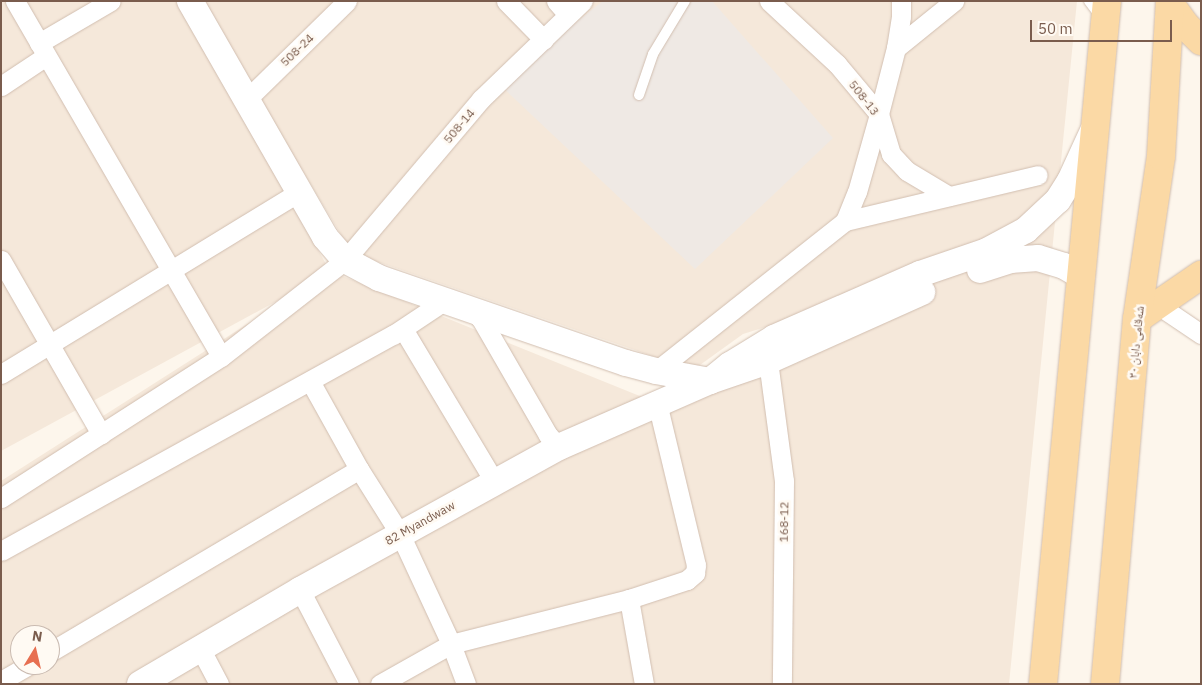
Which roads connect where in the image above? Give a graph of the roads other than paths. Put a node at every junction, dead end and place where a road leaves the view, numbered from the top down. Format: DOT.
graph roads {
  1 [pos="15,1"];
  2 [pos="110,1"];
  3 [pos="190,1"];
  4 [pos="347,1"];
  5 [pos="506,1"];
  6 [pos="556,1"];
  7 [pos="582,1"];
  8 [pos="685,1"];
  9 [pos="769,1"];
  10 [pos="901,1"];
  11 [pos="954,1"];
  12 [pos="1170,3"];
  13 [pos="1100,8"];
  14 [pos="568,15"];
  15 [pos="544,40"];
  16 [pos="1201,41"];
  17 [pos="896,48"];
  18 [pos="43,50"];
  19 [pos="1,86"];
  20 [pos="639,95"];
  21 [pos="246,100"];
  22 [pos="879,114"];
  23 [pos="1096,122"];
  24 [pos="1038,175"];
  25 [pos="299,192"];
  26 [pos="949,196"];
  27 [pos="845,221"];
  28 [pos="1,260"];
  29 [pos="345,260"];
  30 [pos="171,272"];
  31 [pos="1201,275"];
  32 [pos="1080,276"];
  33 [pos="444,301"];
  34 [pos="474,312"];
  35 [pos="1148,312"];
  36 [pos="402,329"];
  37 [pos="1201,334"];
  38 [pos="49,344"];
  39 [pos="222,357"];
  40 [pos="768,361"];
  41 [pos="656,371"];
  42 [pos="1,374"];
  43 [pos="310,381"];
  44 [pos="710,381"];
  45 [pos="657,403"];
  46 [pos="101,434"];
  47 [pos="559,447"];
  48 [pos="360,469"];
  49 [pos="495,482"];
  50 [pos="1,498"];
  51 [pos="400,534"];
  52 [pos="1,551"];
  53 [pos="300,590"];
  54 [pos="629,600"];
  55 [pos="451,644"];
  56 [pos="60,646"];
  57 [pos="200,648"];
  58 [pos="140,684"];
  59 [pos="219,684"];
  60 [pos="349,684"];
  61 [pos="380,684"];
  62 [pos="466,684"];
  63 [pos="644,684"];
  64 [pos="782,684"];
  65 [pos="1043,684"];
  66 [pos="1105,684"];
  1 -- 18 [label="street"];
  2 -- 18 [label="street"];
  3 -- 21 [label="street"];
  4 -- 21 [label="street, 508-24"];
  5 -- 15 [label="street"];
  6 -- 14 [label="street"];
  7 -- 14 [label="street, 508-14"];
  8 -- 20 [label="lane"];
  9 -- 22 [label="street, 508-13"];
  10 -- 17 [label="street"];
  11 -- 17 [label="street"];
  12 -- 16 [label="main road"];
  12 -- 35 [label="main road, شەقامی دابان ٣٠"];
  13 -- 23 [label="main road"];
  14 -- 15 [label="street, 508-14"];
  15 -- 29 [label="street, 508-14"];
  17 -- 22 [label="street"];
  18 -- 19 [label="street"];
  18 -- 30 [label="street"];
  21 -- 25 [label="street"];
  22 -- 26 [label="street, 508-13"];
  22 -- 27 [label="street"];
  23 -- 32 [label="main road"];
  23 -- 44 [label="street"];
  24 -- 26 [label="street"];
  25 -- 29 [label="street"];
  25 -- 30 [label="street"];
  26 -- 27 [label="street"];
  27 -- 41 [label="street"];
  28 -- 38 [label="street"];
  29 -- 33 [label="street"];
  29 -- 39 [label="street, 508-14"];
  30 -- 38 [label="street"];
  30 -- 39 [label="street"];
  31 -- 35 [label="main road"];
  32 -- 40 [label="street"];
  32 -- 65 [label="main road"];
  33 -- 34 [label="street"];
  33 -- 36 [label="street"];
  34 -- 41 [label="street"];
  34 -- 47 [label="street"];
  35 -- 37 [label="street"];
  35 -- 66 [label="main road, شەقامی دابان ٣٠"];
  36 -- 43 [label="street"];
  36 -- 49 [label="street"];
  38 -- 42 [label="street"];
  38 -- 46 [label="street"];
  39 -- 46 [label="street, 508-14"];
  40 -- 44 [label="street"];
  40 -- 64 [label="street, 168-12"];
  41 -- 44 [label="street"];
  43 -- 48 [label="street"];
  43 -- 52 [label="street"];
  44 -- 45 [label="street, 82 Myandwaw"];
  45 -- 47 [label="street, 82 Myandwaw"];
  45 -- 54 [label="street"];
  46 -- 50 [label="street, 508-14"];
  47 -- 49 [label="street, 82 Myandwaw"];
  48 -- 51 [label="street"];
  48 -- 56 [label="street"];
  49 -- 51 [label="street, 82 Myandwaw"];
  51 -- 53 [label="street, 82 Myandwaw"];
  51 -- 55 [label="street"];
  53 -- 57 [label="street, 82 Myandwaw"];
  53 -- 60 [label="street"];
  54 -- 55 [label="street"];
  54 -- 63 [label="street"];
  55 -- 61 [label="street"];
  55 -- 62 [label="street"];
  57 -- 58 [label="street, 82 Myandwaw"];
  57 -- 59 [label="street"];
}
